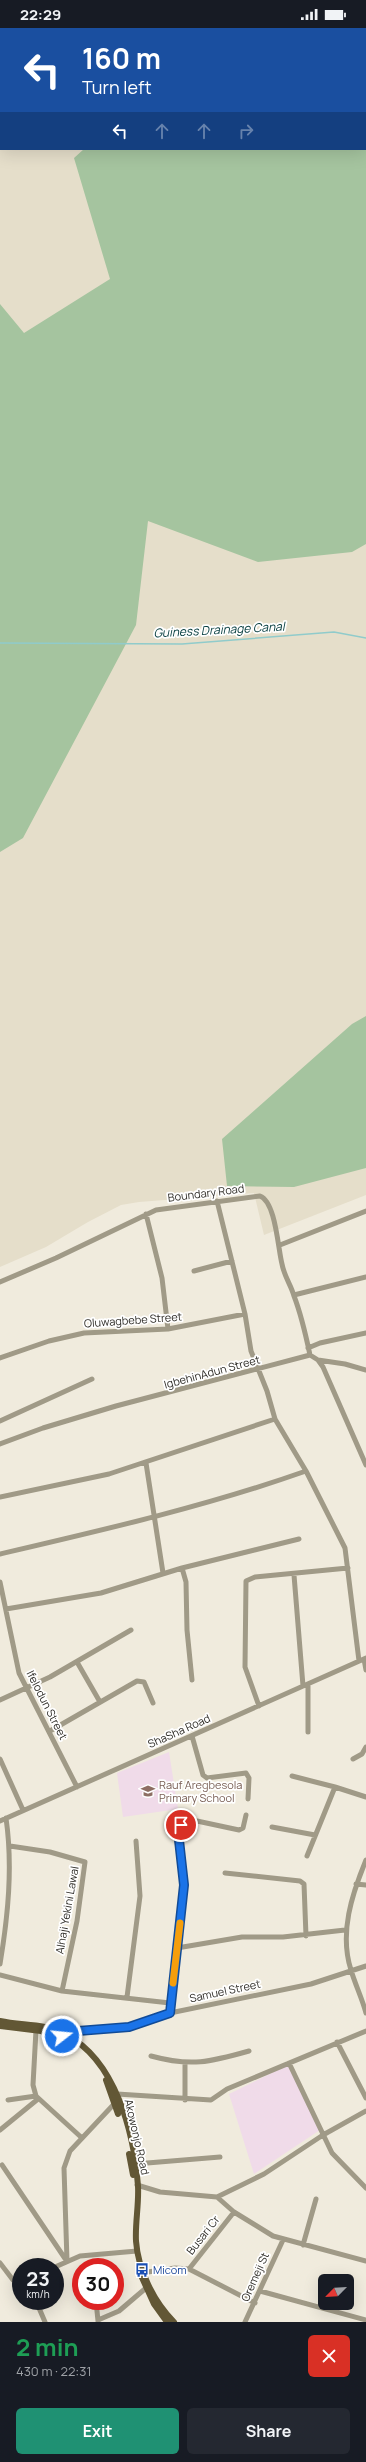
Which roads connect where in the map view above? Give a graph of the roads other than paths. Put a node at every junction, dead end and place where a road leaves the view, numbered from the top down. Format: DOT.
graph roads {
  1 [pos="217,1201"];
  2 [pos="366,1211"];
  3 [pos="146,1214"];
  4 [pos="280,1245"];
  5 [pos="232,1261"];
  6 [pos="194,1271"];
  7 [pos="366,1277"];
  8 [pos="0,1282"];
  9 [pos="294,1295"];
  10 [pos="245,1314"];
  11 [pos="168,1329"];
  12 [pos="366,1333"];
  13 [pos="308,1348"];
  14 [pos="310,1355"];
  15 [pos="0,1358"];
  16 [pos="318,1360"];
  17 [pos="260,1370"];
  18 [pos="366,1370"];
  19 [pos="92,1379"];
  20 [pos="275,1419"];
  21 [pos="0,1421"];
  22 [pos="0,1444"];
  23 [pos="146,1463"];
  24 [pos="366,1465"];
  25 [pos="306,1471"];
  26 [pos="0,1497"];
  27 [pos="156,1516"];
  28 [pos="299,1539"];
  29 [pos="0,1554"];
  30 [pos="182,1568"];
  31 [pos="348,1568"];
  32 [pos="163,1573"];
  33 [pos="294,1575"];
  34 [pos="0,1582"];
  35 [pos="6,1609"];
  36 [pos="131,1630"];
  37 [pos="363,1659"];
  38 [pos="77,1662"];
  39 [pos="366,1670"];
  40 [pos="192,1680"];
  41 [pos="305,1685"];
  42 [pos="27,1688"];
  43 [pos="0,1700"];
  44 [pos="100,1702"];
  45 [pos="152,1703"];
  46 [pos="259,1706"];
  47 [pos="50,1731"];
  48 [pos="308,1732"];
  49 [pos="192,1736"];
  50 [pos="366,1747"];
  51 [pos="353,1758"];
  52 [pos="0,1759"];
  53 [pos="292,1776"];
  54 [pos="77,1787"];
  55 [pos="334,1787"];
  56 [pos="366,1798"];
  57 [pos="248,1799"];
  58 [pos="23,1810"];
  59 [pos="246,1815"];
  60 [pos="6,1818"];
  61 [pos="0,1821"];
  62 [pos="272,1827"];
  63 [pos="315,1835"];
  64 [pos="136,1841"];
  65 [pos="10,1846"];
  66 [pos="307,1856"];
  67 [pos="366,1860"];
  68 [pos="225,1874"];
  69 [pos="356,1884"];
  70 [pos="366,1885"];
  71 [pos="345,1930"];
  72 [pos="306,1936"];
  73 [pos="2,1946"];
  74 [pos="177,1948"];
  75 [pos="0,1964"];
  76 [pos="366,1966"];
  77 [pos="351,1970"];
  78 [pos="0,1975"];
  79 [pos="62,1991"];
  80 [pos="126,1997"];
  81 [pos="170,2003"];
  82 [pos="170,2013"];
  83 [pos="366,2013"];
  84 [pos="0,2021"];
  85 [pos="0,2026"];
  86 [pos="36,2030"];
  87 [pos="366,2031"];
  88 [pos="63,2035"];
  89 [pos="338,2042"];
  90 [pos="249,2051"];
  91 [pos="151,2056"];
  92 [pos="289,2063"];
  93 [pos="185,2064"];
  94 [pos="117,2094"];
  95 [pos="37,2097"];
  96 [pos="366,2098"];
  97 [pos="8,2100"];
  98 [pos="185,2100"];
  99 [pos="115,2102"];
  100 [pos="366,2111"];
  101 [pos="0,2130"];
  102 [pos="323,2135"];
  103 [pos="82,2138"];
  104 [pos="220,2157"];
  105 [pos="135,2164"];
  106 [pos="2,2165"];
  107 [pos="137,2185"];
  108 [pos="366,2188"];
  109 [pos="217,2197"];
  110 [pos="316,2199"];
  111 [pos="234,2212"];
  112 [pos="283,2240"];
  113 [pos="302,2244"];
  114 [pos="135,2251"];
  115 [pos="67,2260"];
  116 [pos="366,2261"];
  117 [pos="64,2262"];
  118 [pos="0,2263"];
  119 [pos="189,2269"];
  120 [pos="141,2273"];
  121 [pos="12,2279"];
  122 [pos="146,2288"];
  123 [pos="260,2291"];
  124 [pos="255,2303"];
  125 [pos="40,2310"];
  126 [pos="97,2310"];
  127 [pos="366,2320"];
  128 [pos="98,2321"];
  129 [pos="45,2322"];
  130 [pos="168,2322"];
  131 [pos="174,2322"];
  132 [pos="245,2322"];
  1 -- 3 [label="street, Boundary Road"];
  1 -- 4 [label="street, Boundary Road"];
  1 -- 5 [label="street"];
  2 -- 4 [label="street"];
  3 -- 8 [label="street, Boundary Road"];
  3 -- 11 [label="street"];
  4 -- 9 [label="street, Boundary Road"];
  5 -- 6 [label="street"];
  5 -- 10 [label="street"];
  7 -- 9 [label="street"];
  9 -- 13 [label="street, Boundary Road"];
  10 -- 11 [label="street, Oluwagbebe Street"];
  10 -- 17 [label="street"];
  11 -- 15 [label="street, Oluwagbebe Street"];
  12 -- 13 [label="street"];
  13 -- 14 [label="street, Boundary Road"];
  14 -- 16 [label="street"];
  14 -- 17 [label="street, IgbehinAdun Street"];
  16 -- 18 [label="street"];
  16 -- 24 [label="street"];
  17 -- 20 [label="street"];
  17 -- 22 [label="street, IgbehinAdun Street"];
  19 -- 21 [label="street"];
  20 -- 23 [label="street"];
  20 -- 25 [label="street"];
  23 -- 26 [label="street"];
  23 -- 27 [label="street"];
  25 -- 27 [label="street"];
  25 -- 31 [label="street"];
  27 -- 29 [label="street"];
  27 -- 32 [label="street"];
  28 -- 30 [label="street"];
  30 -- 32 [label="street"];
  30 -- 40 [label="street"];
  31 -- 33 [label="street"];
  31 -- 37 [label="street"];
  32 -- 35 [label="street"];
  33 -- 41 [label="street"];
  33 -- 46 [label="street"];
  34 -- 35 [label="street, Ifelodun Street"];
  35 -- 42 [label="street, Ifelodun Street"];
  36 -- 38 [label="street"];
  37 -- 39 [label="street"];
  37 -- 41 [label="street, ShaSha Road"];
  38 -- 42 [label="street"];
  38 -- 44 [label="street"];
  41 -- 46 [label="street, ShaSha Road"];
  41 -- 48 [label="street"];
  42 -- 43 [label="street"];
  42 -- 47 [label="street, Ifelodun Street"];
  44 -- 45 [label="street"];
  44 -- 47 [label="street"];
  46 -- 49 [label="street, ShaSha Road"];
  47 -- 54 [label="street, Ifelodun Street"];
  49 -- 54 [label="street, ShaSha Road"];
  49 -- 57 [label="street"];
  50 -- 51 [label="street"];
  52 -- 58 [label="street"];
  53 -- 55 [label="street"];
  54 -- 58 [label="street, ShaSha Road"];
  55 -- 56 [label="street"];
  55 -- 63 [label="street"];
  58 -- 60 [label="street, ShaSha Road"];
  59 -- 74 [label="street"];
  60 -- 61 [label="street, ShaSha Road"];
  60 -- 65 [label="street"];
  62 -- 63 [label="street"];
  63 -- 66 [label="street"];
  64 -- 80 [label="street"];
  65 -- 73 [label="street"];
  65 -- 79 [label="street, Alhaji Yekini Lawal"];
  67 -- 69 [label="street"];
  68 -- 72 [label="street"];
  69 -- 70 [label="street"];
  69 -- 71 [label="street"];
  71 -- 72 [label="street"];
  71 -- 77 [label="street"];
  72 -- 74 [label="street"];
  73 -- 75 [label="street"];
  74 -- 81 [label="street"];
  76 -- 77 [label="street, Samuel Street"];
  77 -- 82 [label="street, Samuel Street"];
  77 -- 83 [label="street"];
  78 -- 79 [label="street"];
  79 -- 80 [label="street"];
  80 -- 81 [label="street"];
  81 -- 82 [label="street"];
  82 -- 88 [label="street, Samuel Street"];
  84 -- 88 [label="main road, Akowonjo Road"];
  85 -- 86 [label="main road, Akowonjo Road"];
  86 -- 88 [label="main road, Akowonjo Road"];
  86 -- 95 [label="street"];
  87 -- 89 [label="street"];
  88 -- 94 [label="main road, Akowonjo Road"];
  88 -- 99 [label="main road, Akowonjo Road"];
  89 -- 92 [label="street"];
  89 -- 96 [label="street"];
  90 -- 93 [label="street"];
  91 -- 93 [label="street"];
  92 -- 98 [label="street"];
  92 -- 102 [label="street"];
  93 -- 98 [label="street"];
  94 -- 98 [label="street"];
  94 -- 105 [label="main road, Akowonjo Road"];
  95 -- 97 [label="street"];
  95 -- 101 [label="street"];
  95 -- 103 [label="street"];
  99 -- 103 [label="street"];
  99 -- 114 [label="main road, Akowonjo Road"];
  100 -- 102 [label="street"];
  102 -- 108 [label="street"];
  102 -- 109 [label="street"];
  103 -- 115 [label="street"];
  104 -- 105 [label="street"];
  105 -- 107 [label="main road, Akowonjo Road"];
  106 -- 115 [label="street"];
  107 -- 109 [label="street"];
  107 -- 114 [label="main road, Akowonjo Road"];
  109 -- 111 [label="street"];
  110 -- 113 [label="street"];
  111 -- 112 [label="street"];
  111 -- 119 [label="street, Busari Cr"];
  112 -- 113 [label="street"];
  112 -- 123 [label="street, Oremeji St"];
  113 -- 116 [label="street"];
  114 -- 115 [label="street"];
  114 -- 120 [label="main road, Akowonjo Road"];
  115 -- 117 [label="street"];
  118 -- 121 [label="street"];
  119 -- 120 [label="street, Busari Cr"];
  119 -- 124 [label="street"];
  120 -- 122 [label="main road, Akowonjo Road"];
  120 -- 131 [label="main road, Akowonjo Road"];
  122 -- 128 [label="street"];
  122 -- 130 [label="main road, Akowonjo Road"];
  123 -- 124 [label="street, Oremeji St"];
  123 -- 127 [label="street"];
  124 -- 132 [label="street, Oremeji St"];
  125 -- 129 [label="street"];
  126 -- 128 [label="street"];
}
